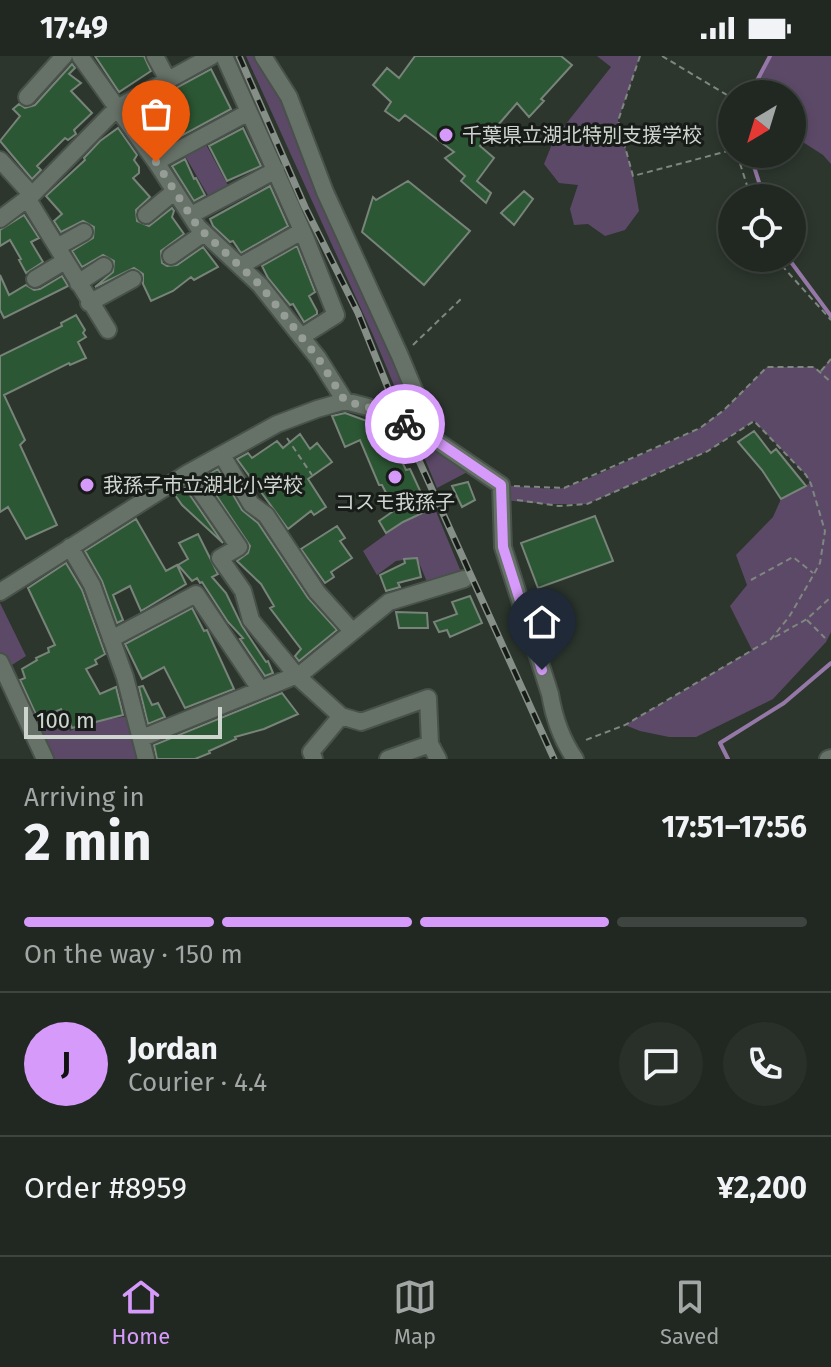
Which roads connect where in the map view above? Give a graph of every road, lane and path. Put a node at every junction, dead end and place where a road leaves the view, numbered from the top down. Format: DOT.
graph roads {
  1 [pos="64,56"];
  2 [pos="80,56"];
  3 [pos="155,56"];
  4 [pos="212,56"];
  5 [pos="224,56"];
  6 [pos="263,56"];
  7 [pos="640,56"];
  8 [pos="662,56"];
  9 [pos="168,80"];
  10 [pos="718,90"];
  11 [pos="27,97"];
  12 [pos="117,108"];
  13 [pos="249,112"];
  14 [pos="718,154"];
  15 [pos="0,160"];
  16 [pos="156,162"];
  17 [pos="276,170"];
  18 [pos="175,191"];
  19 [pos="30,196"];
  20 [pos="146,215"];
  21 [pos="191,215"];
  22 [pos="0,219"];
  23 [pos="302,231"];
  24 [pos="84,232"];
  25 [pos="204,233"];
  26 [pos="61,254"];
  27 [pos="171,256"];
  28 [pos="104,266"];
  29 [pos="240,266"];
  30 [pos="788,272"];
  31 [pos="35,279"];
  32 [pos="133,279"];
  33 [pos="78,283"];
  34 [pos="462,298"];
  35 [pos="89,303"];
  36 [pos="831,320"];
  37 [pos="108,330"];
  38 [pos="301,337"];
  39 [pos="400,356"];
  40 [pos="831,359"];
  41 [pos="820,372"];
  42 [pos="831,382"];
  43 [pos="345,401"];
  44 [pos="277,424"];
  45 [pos="435,440"];
  46 [pos="222,455"];
  47 [pos="188,473"];
  48 [pos="312,475"];
  49 [pos="502,493"];
  50 [pos="70,547"];
  51 [pos="814,574"];
  52 [pos="464,579"];
  53 [pos="751,580"];
  54 [pos="0,592"];
  55 [pos="831,597"];
  56 [pos="807,619"];
  57 [pos="352,631"];
  58 [pos="825,638"];
  59 [pos="111,639"];
  60 [pos="771,639"];
  61 [pos="0,662"];
  62 [pos="297,676"];
  63 [pos="260,689"];
  64 [pos="341,716"];
  65 [pos="142,738"];
  66 [pos="434,751"];
  67 [pos="571,753"];
  68 [pos="45,759"];
  69 [pos="146,759"];
  70 [pos="314,759"];
  71 [pos="388,759"];
  1 -- 11 [label="street"];
  2 -- 12 [label="street"];
  3 -- 9 [label="street"];
  4 -- 9 [label="street"];
  5 -- 13 [label="street"];
  6 -- 39 [label="street"];
  7 -- 14 [label="path"];
  8 -- 10 [label="path"];
  9 -- 12 [label="street"];
  12 -- 16 [label="street"];
  12 -- 19 [label="street"];
  13 -- 16 [label="street"];
  13 -- 17 [label="street"];
  15 -- 19 [label="street"];
  16 -- 18 [label="street"];
  17 -- 21 [label="street"];
  17 -- 23 [label="street"];
  18 -- 20 [label="street"];
  18 -- 21 [label="street"];
  19 -- 22 [label="street"];
  19 -- 26 [label="street"];
  21 -- 25 [label="street"];
  23 -- 29 [label="street"];
  23 -- 38 [label="street"];
  24 -- 26 [label="street"];
  25 -- 27 [label="street"];
  25 -- 29 [label="street"];
  26 -- 31 [label="street"];
  26 -- 33 [label="street"];
  28 -- 33 [label="street"];
  29 -- 38 [label="street"];
  30 -- 36 [label="path"];
  32 -- 35 [label="street"];
  33 -- 35 [label="street"];
  34 -- 39 [label="path"];
  35 -- 37 [label="street"];
  38 -- 43 [label="street"];
  39 -- 45 [label="street"];
  40 -- 41 [label="path"];
  41 -- 42 [label="path"];
  41 -- 49 [label="path"];
  43 -- 44 [label="street"];
  43 -- 45 [label="street"];
  44 -- 46 [label="street"];
  44 -- 48 [label="path"];
  45 -- 49 [label="street"];
  46 -- 47 [label="street"];
  46 -- 57 [label="street"];
  47 -- 50 [label="street"];
  47 -- 62 [label="street"];
  49 -- 51 [label="path"];
  49 -- 67 [label="street"];
  50 -- 54 [label="street"];
  50 -- 59 [label="street"];
  51 -- 53 [label="path"];
  51 -- 60 [label="path"];
  52 -- 57 [label="street"];
  55 -- 56 [label="path"];
  56 -- 58 [label="path"];
  56 -- 60 [label="path"];
  57 -- 62 [label="street"];
  59 -- 63 [label="street"];
  59 -- 65 [label="street"];
  60 -- 67 [label="path"];
  61 -- 68 [label="street"];
  62 -- 63 [label="street"];
  62 -- 64 [label="street"];
  63 -- 65 [label="street"];
  64 -- 66 [label="street"];
  64 -- 70 [label="street"];
  65 -- 69 [label="street"];
  66 -- 71 [label="street"];
}
